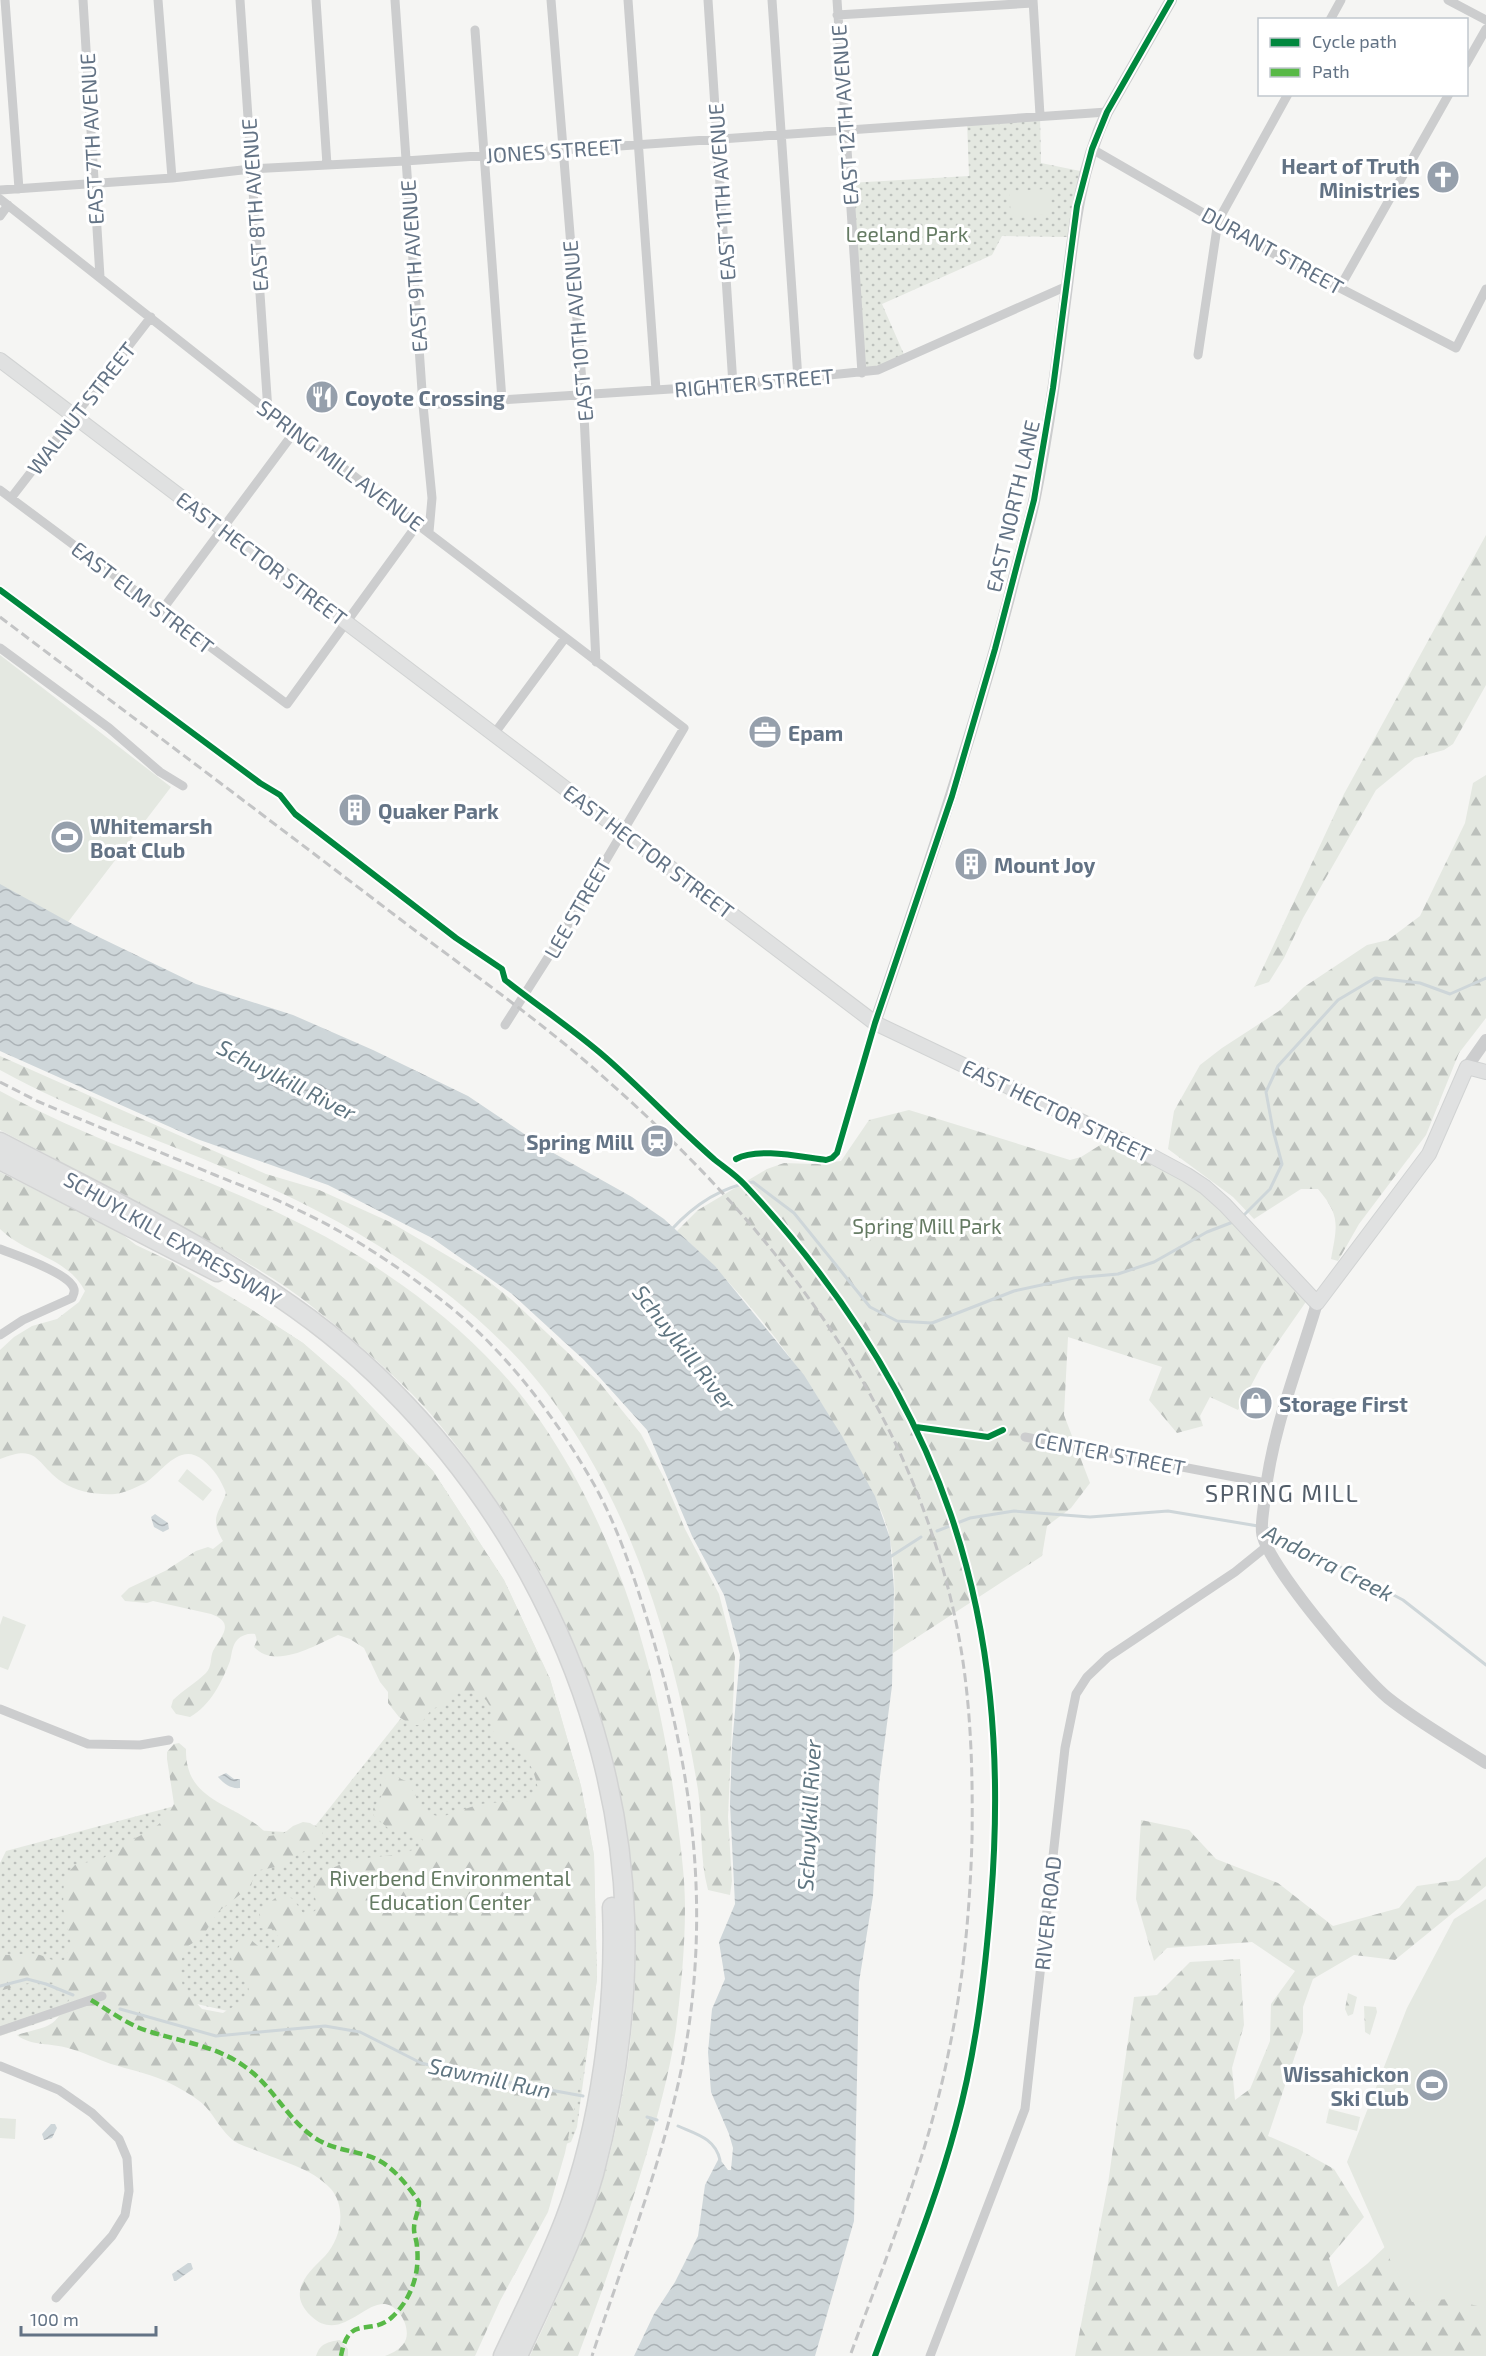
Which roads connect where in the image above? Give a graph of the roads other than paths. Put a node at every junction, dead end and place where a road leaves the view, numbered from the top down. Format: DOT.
graph roads {
  1 [pos="5,0"];
  2 [pos="83,0"];
  3 [pos="158,0"];
  4 [pos="240,0"];
  5 [pos="316,0"];
  6 [pos="395,0"];
  7 [pos="551,0"];
  8 [pos="627,0"];
  9 [pos="708,0"];
  10 [pos="772,0"];
  11 [pos="837,0"];
  12 [pos="1171,0"];
  13 [pos="1341,0"];
  14 [pos="1448,0"];
  15 [pos="1033,2"];
  16 [pos="837,15"];
  17 [pos="1331,18"];
  18 [pos="1486,20"];
  19 [pos="1486,29"];
  20 [pos="475,30"];
  21 [pos="1468,61"];
  22 [pos="1287,96"];
  23 [pos="1448,96"];
  24 [pos="1107,112"];
  25 [pos="1040,115"];
  26 [pos="846,131"];
  27 [pos="781,135"];
  28 [pos="718,138"];
  29 [pos="639,144"];
  30 [pos="562,149"];
  31 [pos="1092,149"];
  32 [pos="484,155"];
  33 [pos="405,161"];
  34 [pos="327,165"];
  35 [pos="251,169"];
  36 [pos="172,178"];
  37 [pos="93,183"];
  38 [pos="19,189"];
  39 [pos="0,190"];
  40 [pos="4,202"];
  41 [pos="0,216"];
  42 [pos="1218,221"];
  43 [pos="100,277"];
  44 [pos="1067,286"];
  45 [pos="1340,287"];
  46 [pos="1486,289"];
  47 [pos="151,317"];
  48 [pos="1198,355"];
  49 [pos="0,360"];
  50 [pos="862,373"];
  51 [pos="798,379"];
  52 [pos="733,385"];
  53 [pos="656,390"];
  54 [pos="584,394"];
  55 [pos="502,400"];
  56 [pos="423,405"];
  57 [pos="268,411"];
  58 [pos="75,417"];
  59 [pos="295,431"];
  60 [pos="0,490"];
  61 [pos="11,498"];
  62 [pos="417,525"];
  63 [pos="224,529"];
  64 [pos="429,532"];
  65 [pos="162,610"];
  66 [pos="345,621"];
  67 [pos="565,638"];
  68 [pos="0,648"];
  69 [pos="596,662"];
  70 [pos="684,728"];
  71 [pos="494,734"];
  72 [pos="183,786"];
  73 [pos="622,831"];
  74 [pos="875,1023"];
  75 [pos="505,1025"];
  76 [pos="1486,1040"];
  77 [pos="1467,1067"];
  78 [pos="1486,1072"];
  79 [pos="0,1142"];
  80 [pos="736,1159"];
  81 [pos="0,1160"];
  82 [pos="0,1249"];
  83 [pos="1317,1303"];
  84 [pos="0,1335"];
  85 [pos="1024,1437"];
  86 [pos="1266,1483"];
  87 [pos="1266,1547"];
  88 [pos="0,1709"];
  89 [pos="169,1740"];
  90 [pos="1486,1763"];
  91 [pos="102,1996"];
  92 [pos="0,2031"];
  93 [pos="0,2066"];
  94 [pos="56,2298"];
  95 [pos="503,2356"];
  96 [pos="518,2356"];
  97 [pos="930,2356"];
  1 -- 38 [label="street"];
  2 -- 37 [label="street, EAST 7TH AVENUE"];
  3 -- 36 [label="street"];
  4 -- 35 [label="street, EAST 8TH AVENUE"];
  5 -- 34 [label="street"];
  6 -- 33 [label="street, EAST 9TH AVENUE"];
  7 -- 30 [label="street, EAST 10TH AVENUE"];
  8 -- 29 [label="street"];
  9 -- 28 [label="street, EAST 11TH AVENUE"];
  10 -- 27 [label="street"];
  11 -- 16 [label="street, EAST 12TH AVENUE"];
  12 -- 24 [label="street, EAST NORTH LANE"];
  13 -- 17 [label="street"];
  14 -- 18 [label="street"];
  15 -- 16 [label="street"];
  15 -- 25 [label="street"];
  16 -- 26 [label="street, EAST 12TH AVENUE"];
  19 -- 21 [label="street"];
  20 -- 32 [label="street"];
  22 -- 42 [label="street"];
  23 -- 45 [label="street"];
  24 -- 25 [label="street, JONES STREET"];
  24 -- 31 [label="street, EAST NORTH LANE"];
  25 -- 26 [label="street, JONES STREET"];
  26 -- 27 [label="street, JONES STREET"];
  26 -- 50 [label="street, EAST 12TH AVENUE"];
  27 -- 28 [label="street, JONES STREET"];
  27 -- 51 [label="street"];
  28 -- 29 [label="street, JONES STREET"];
  28 -- 52 [label="street, EAST 11TH AVENUE"];
  29 -- 30 [label="street, JONES STREET"];
  29 -- 53 [label="street"];
  30 -- 32 [label="street, JONES STREET"];
  30 -- 54 [label="street, EAST 10TH AVENUE"];
  31 -- 42 [label="street, DURANT STREET"];
  31 -- 44 [label="street, EAST NORTH LANE"];
  32 -- 33 [label="street, JONES STREET"];
  32 -- 55 [label="street"];
  33 -- 34 [label="street, JONES STREET"];
  33 -- 56 [label="street, EAST 9TH AVENUE"];
  34 -- 35 [label="street, JONES STREET"];
  35 -- 36 [label="street, JONES STREET"];
  35 -- 57 [label="street, EAST 8TH AVENUE"];
  36 -- 37 [label="street, JONES STREET"];
  37 -- 38 [label="street, JONES STREET"];
  37 -- 43 [label="street, EAST 7TH AVENUE"];
  38 -- 39 [label="street, JONES STREET"];
  40 -- 41 [label="street"];
  40 -- 43 [label="street, SPRING MILL AVENUE"];
  42 -- 45 [label="street, DURANT STREET"];
  42 -- 48 [label="street"];
  43 -- 47 [label="street, SPRING MILL AVENUE"];
  44 -- 50 [label="street, RIGHTER STREET"];
  44 -- 74 [label="street, EAST NORTH LANE"];
  45 -- 46 [label="street, DURANT STREET"];
  47 -- 57 [label="street, SPRING MILL AVENUE"];
  47 -- 58 [label="street, WALNUT STREET"];
  49 -- 58 [label="main road, EAST HECTOR STREET"];
  50 -- 51 [label="street, RIGHTER STREET"];
  51 -- 52 [label="street, RIGHTER STREET"];
  52 -- 53 [label="street, RIGHTER STREET"];
  53 -- 54 [label="street, RIGHTER STREET"];
  54 -- 55 [label="street, RIGHTER STREET"];
  54 -- 69 [label="street, EAST 10TH AVENUE"];
  55 -- 56 [label="street, RIGHTER STREET"];
  56 -- 64 [label="street, EAST 9TH AVENUE"];
  57 -- 59 [label="street, SPRING MILL AVENUE"];
  58 -- 61 [label="street, WALNUT STREET"];
  58 -- 63 [label="main road, EAST HECTOR STREET"];
  59 -- 62 [label="street, SPRING MILL AVENUE"];
  59 -- 63 [label="street"];
  60 -- 61 [label="street, EAST ELM STREET"];
  61 -- 65 [label="street, EAST ELM STREET"];
  62 -- 64 [label="street, SPRING MILL AVENUE"];
  62 -- 66 [label="street"];
  63 -- 65 [label="street"];
  63 -- 66 [label="main road, EAST HECTOR STREET"];
  64 -- 67 [label="street, SPRING MILL AVENUE"];
  65 -- 66 [label="street, EAST ELM STREET"];
  66 -- 71 [label="main road, EAST HECTOR STREET"];
  67 -- 69 [label="street, SPRING MILL AVENUE"];
  67 -- 71 [label="street"];
  68 -- 72 [label="street"];
  69 -- 70 [label="street, SPRING MILL AVENUE"];
  70 -- 73 [label="street, LEE STREET"];
  71 -- 73 [label="main road, EAST HECTOR STREET"];
  73 -- 74 [label="main road, EAST HECTOR STREET"];
  73 -- 75 [label="street, LEE STREET"];
  74 -- 80 [label="street"];
  74 -- 83 [label="main road, EAST HECTOR STREET"];
  76 -- 77 [label="street"];
  77 -- 78 [label="main road"];
  77 -- 83 [label="main road"];
  79 -- 96 [label="highway, SCHUYLKILL EXPRESSWAY"];
  81 -- 95 [label="highway, SCHUYLKILL EXPRESSWAY"];
  82 -- 84 [label="street"];
  83 -- 86 [label="street"];
  85 -- 86 [label="street, CENTER STREET"];
  86 -- 87 [label="street"];
  87 -- 90 [label="street"];
  87 -- 97 [label="street, RIVER ROAD"];
  88 -- 89 [label="street"];
  91 -- 92 [label="street"];
  93 -- 94 [label="street"];
}
